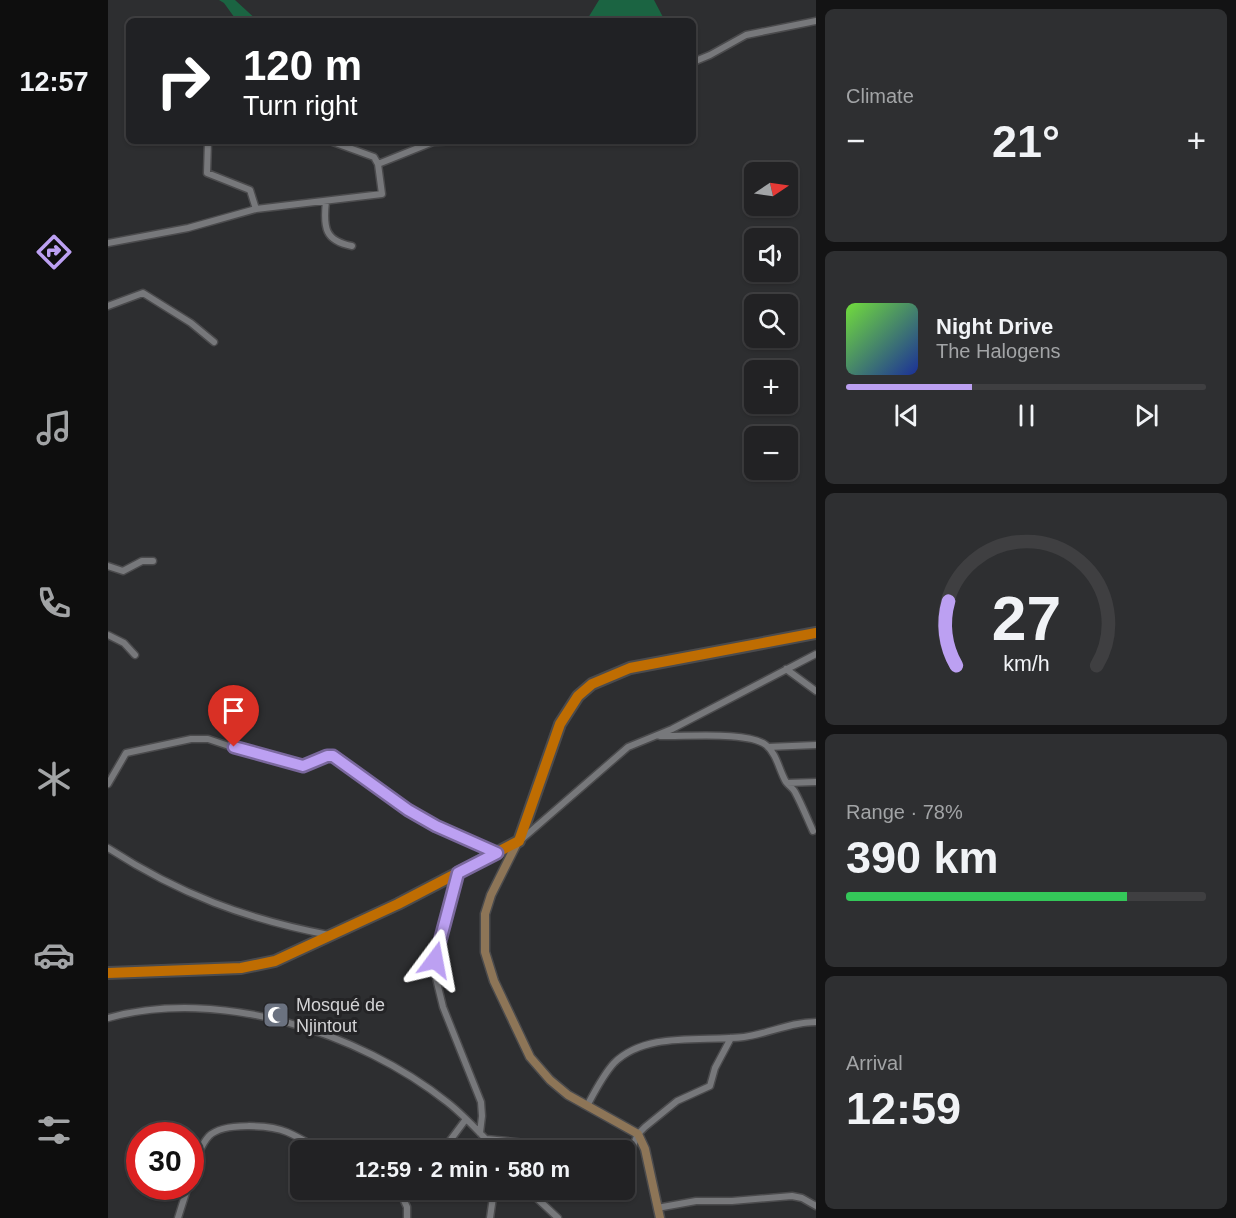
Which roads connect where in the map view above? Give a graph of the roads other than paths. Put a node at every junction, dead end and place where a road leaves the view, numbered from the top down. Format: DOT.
graph roads {
  1 [pos="816,21"];
  2 [pos="696,61"];
  3 [pos="208,144"];
  4 [pos="338,144"];
  5 [pos="428,144"];
  6 [pos="378,164"];
  7 [pos="326,201"];
  8 [pos="256,209"];
  9 [pos="108,243"];
  10 [pos="352,246"];
  11 [pos="108,306"];
  12 [pos="214,342"];
  13 [pos="153,561"];
  14 [pos="108,566"];
  15 [pos="816,633"];
  16 [pos="108,635"];
  17 [pos="816,654"];
  18 [pos="135,655"];
  19 [pos="786,669"];
  20 [pos="816,692"];
  21 [pos="656,736"];
  22 [pos="816,745"];
  23 [pos="768,747"];
  24 [pos="816,782"];
  25 [pos="787,783"];
  26 [pos="108,784"];
  27 [pos="813,831"];
  28 [pos="519,841"];
  29 [pos="108,848"];
  30 [pos="497,853"];
  31 [pos="458,873"];
  32 [pos="332,935"];
  33 [pos="108,973"];
  34 [pos="108,1018"];
  35 [pos="816,1022"];
  36 [pos="731,1038"];
  37 [pos="587,1106"];
  38 [pos="466,1119"];
  39 [pos="480,1133"];
  40 [pos="638,1134"];
  41 [pos="486,1139"];
  42 [pos="302,1140"];
  43 [pos="450,1140"];
  44 [pos="496,1140"];
  45 [pos="635,1141"];
  46 [pos="204,1144"];
  47 [pos="184,1200"];
  48 [pos="403,1200"];
  49 [pos="493,1200"];
  50 [pos="539,1200"];
  51 [pos="816,1206"];
  52 [pos="657,1208"];
  53 [pos="178,1218"];
  54 [pos="407,1218"];
  55 [pos="490,1218"];
  56 [pos="558,1218"];
  57 [pos="660,1218"];
  1 -- 2 [label="street"];
  3 -- 8 [label="street"];
  4 -- 6 [label="street"];
  5 -- 6 [label="street"];
  6 -- 7 [label="street"];
  7 -- 8 [label="street"];
  7 -- 10 [label="street"];
  8 -- 9 [label="street"];
  11 -- 12 [label="street"];
  13 -- 14 [label="street"];
  15 -- 28 [label="highway"];
  16 -- 18 [label="street"];
  17 -- 19 [label="street"];
  19 -- 20 [label="street"];
  19 -- 21 [label="street"];
  21 -- 23 [label="street"];
  21 -- 28 [label="street"];
  22 -- 23 [label="street"];
  23 -- 25 [label="street"];
  24 -- 25 [label="street"];
  25 -- 27 [label="street"];
  26 -- 30 [label="street"];
  28 -- 30 [label="highway"];
  28 -- 37 [label="main road"];
  29 -- 32 [label="street"];
  30 -- 31 [label="highway"];
  31 -- 32 [label="highway"];
  31 -- 39 [label="street"];
  32 -- 33 [label="highway"];
  34 -- 38 [label="street"];
  35 -- 36 [label="street"];
  36 -- 37 [label="street"];
  36 -- 40 [label="street"];
  37 -- 40 [label="main road"];
  38 -- 39 [label="street"];
  38 -- 43 [label="street"];
  39 -- 41 [label="street"];
  40 -- 45 [label="street"];
  40 -- 52 [label="main road"];
  41 -- 44 [label="street"];
  42 -- 46 [label="street"];
  47 -- 53 [label="street"];
  48 -- 54 [label="street"];
  49 -- 55 [label="street"];
  50 -- 56 [label="street"];
  51 -- 52 [label="street"];
  52 -- 57 [label="main road"];
}
